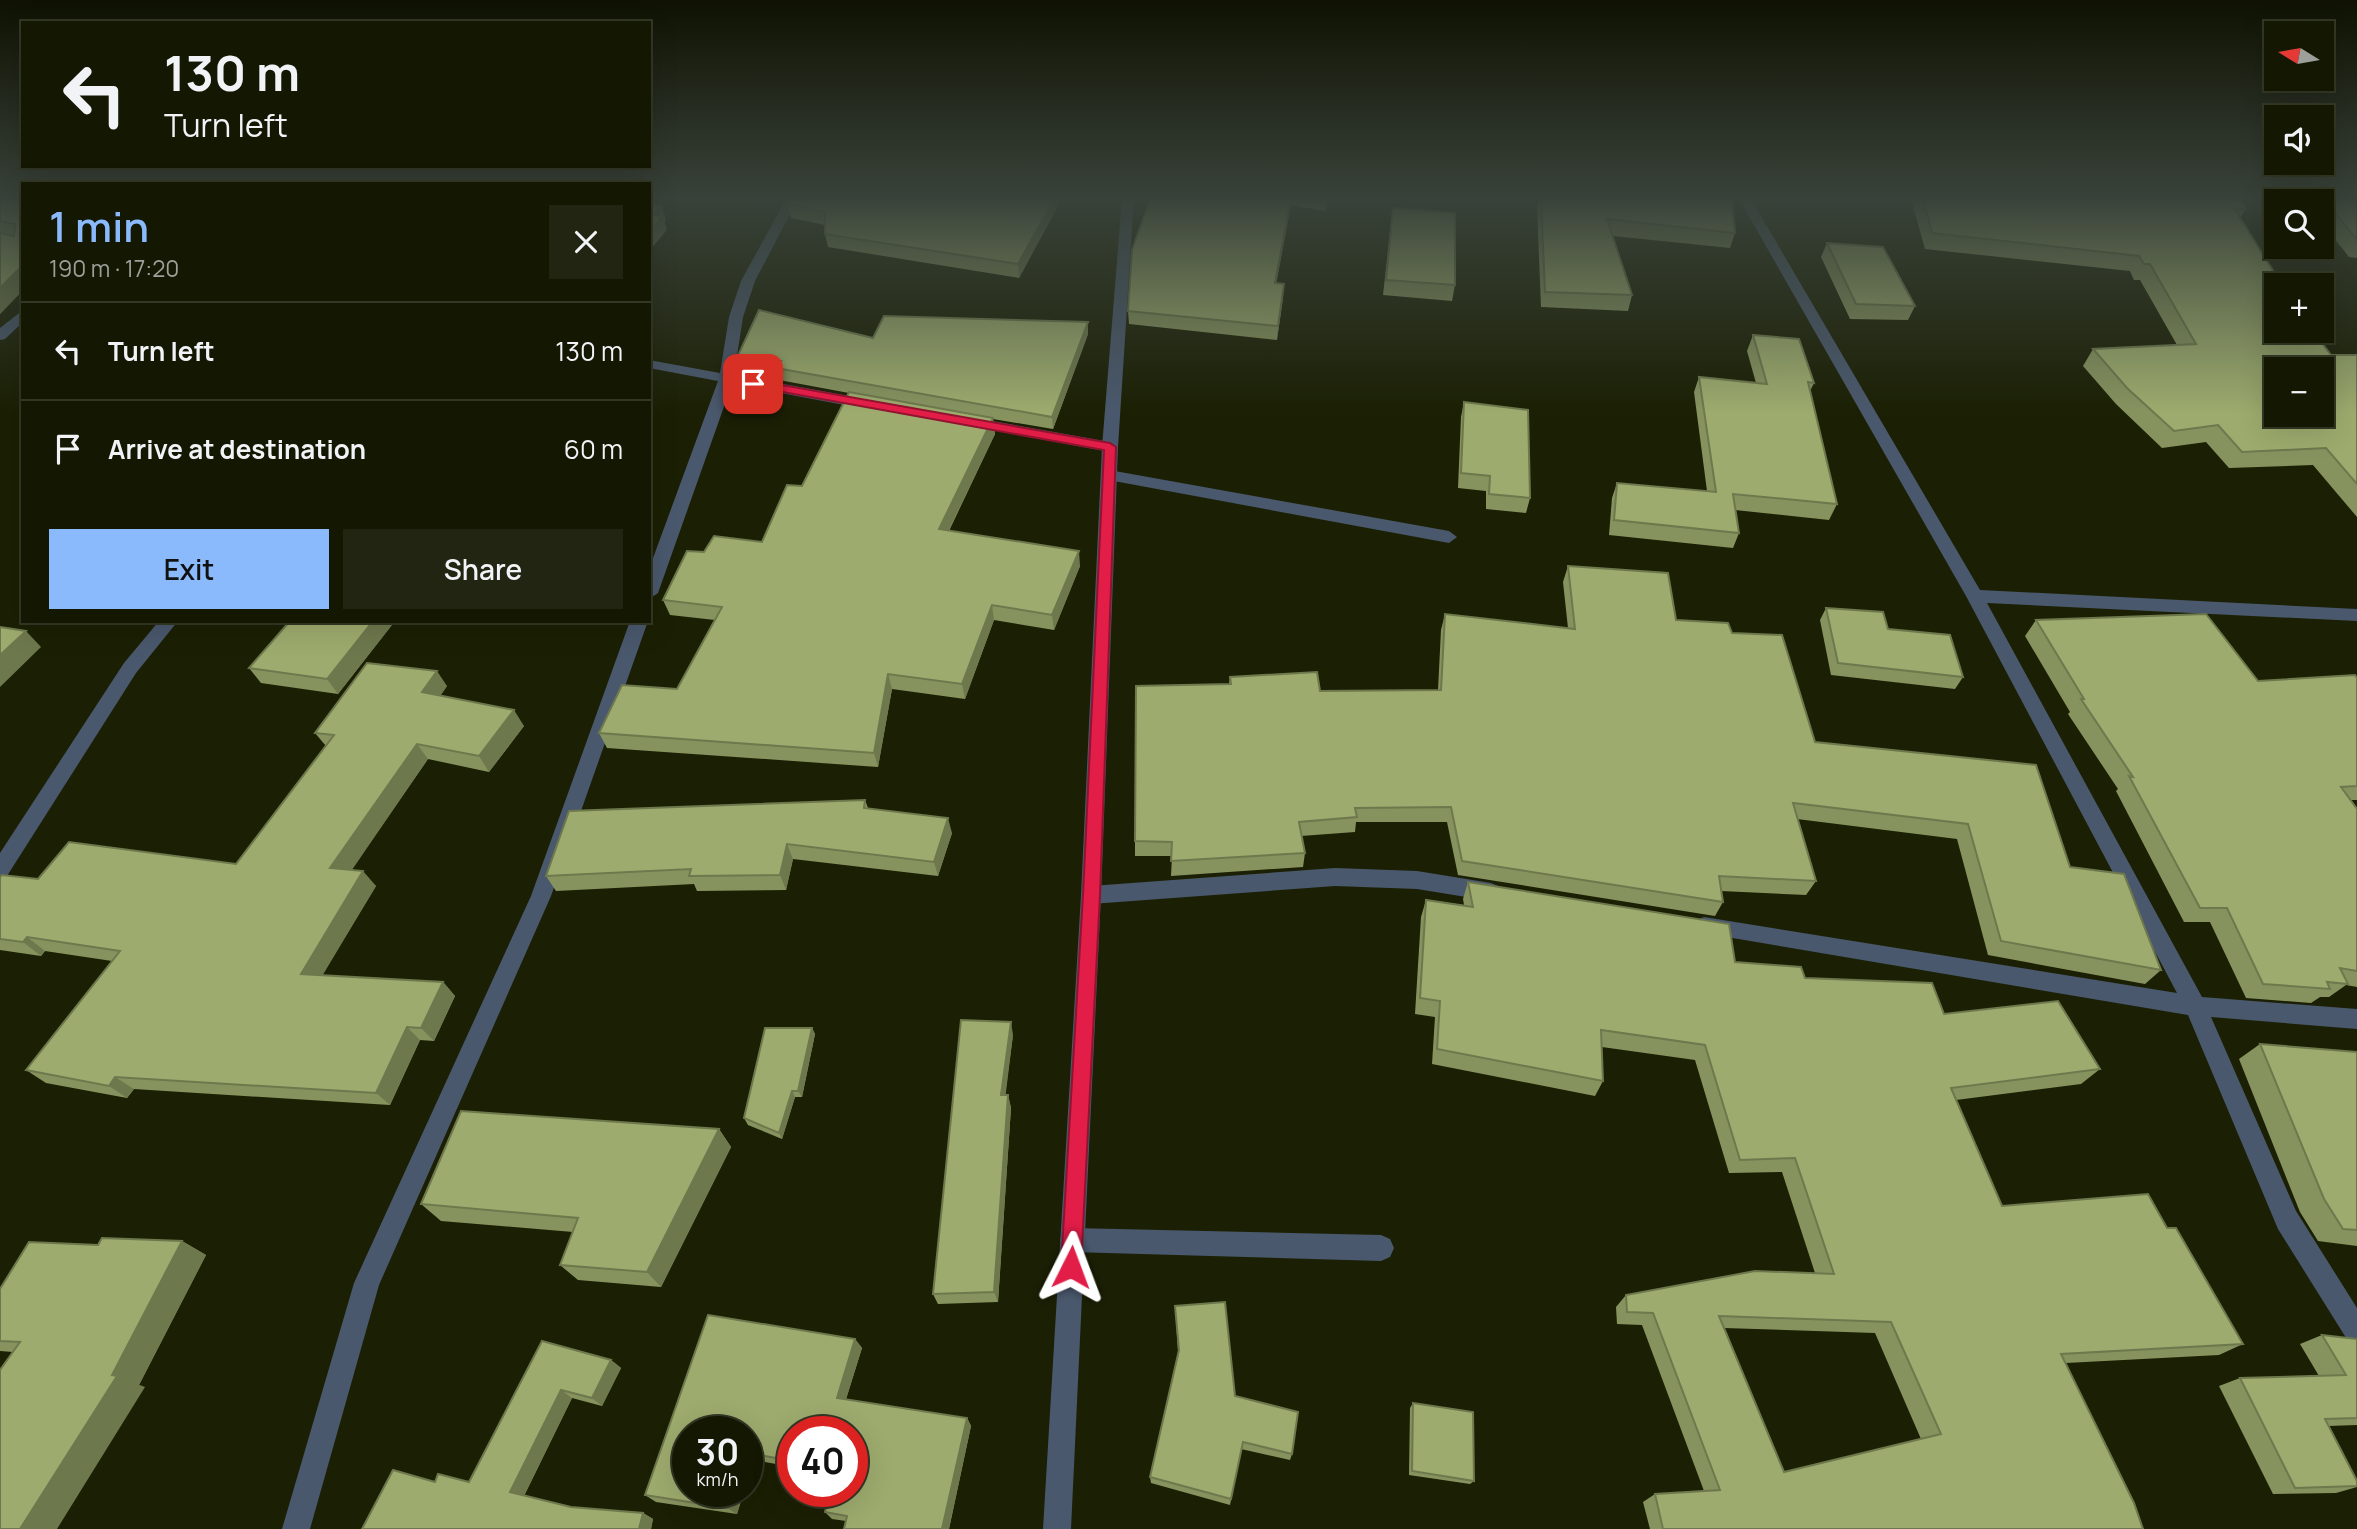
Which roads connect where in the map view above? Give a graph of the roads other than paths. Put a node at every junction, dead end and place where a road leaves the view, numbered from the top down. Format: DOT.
graph roads {
  1 [pos="754,270"];
  2 [pos="1123,270"];
  3 [pos="1786,270"];
  4 [pos="21,316"];
  5 [pos="0,336"];
  6 [pos="651,364"];
  7 [pos="726,379"];
  8 [pos="891,408"];
  9 [pos="959,420"];
  10 [pos="1110,447"];
  11 [pos="1109,475"];
  12 [pos="1449,537"];
  13 [pos="651,587"];
  14 [pos="1975,596"];
  15 [pos="2357,615"];
  16 [pos="167,623"];
  17 [pos="638,623"];
  18 [pos="0,870"];
  19 [pos="1091,895"];
  20 [pos="1513,895"];
  21 [pos="1690,924"];
  22 [pos="2195,1006"];
  23 [pos="2357,1019"];
  24 [pos="1072,1240"];
  25 [pos="1381,1248"];
  26 [pos="2357,1332"];
  27 [pos="296,1529"];
  28 [pos="1058,1529"];
  1 -- 7 [label="street"];
  2 -- 10 [label="street"];
  3 -- 14 [label="street"];
  4 -- 5 [label="street"];
  6 -- 7 [label="street"];
  7 -- 8 [label="street"];
  7 -- 13 [label="street"];
  9 -- 10 [label="street"];
  10 -- 11 [label="street"];
  11 -- 12 [label="street"];
  11 -- 19 [label="street"];
  14 -- 15 [label="street"];
  14 -- 22 [label="street"];
  16 -- 18 [label="street"];
  17 -- 27 [label="street"];
  19 -- 20 [label="street"];
  19 -- 24 [label="street"];
  21 -- 22 [label="street"];
  22 -- 23 [label="street"];
  22 -- 26 [label="street"];
  24 -- 25 [label="street"];
  24 -- 28 [label="street"];
}
